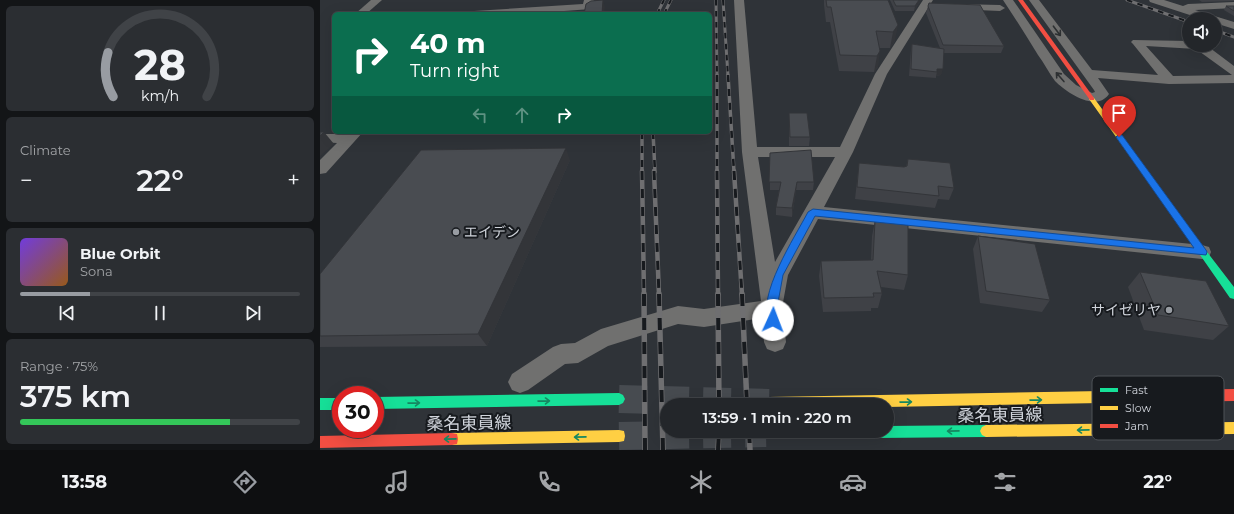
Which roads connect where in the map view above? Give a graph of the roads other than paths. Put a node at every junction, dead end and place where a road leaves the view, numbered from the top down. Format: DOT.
graph roads {
  1 [pos="376,0"];
  2 [pos="589,0"];
  3 [pos="739,0"];
  4 [pos="1020,0"];
  5 [pos="1034,0"];
  6 [pos="1154,0"];
  7 [pos="1193,0"];
  8 [pos="1004,4"];
  9 [pos="934,5"];
  10 [pos="1234,5"];
  11 [pos="1203,6"];
  12 [pos="1178,8"];
  13 [pos="472,9"];
  14 [pos="362,12"];
  15 [pos="1191,12"];
  16 [pos="1222,22"];
  17 [pos="1234,26"];
  18 [pos="1182,44"];
  19 [pos="1208,52"];
  20 [pos="1234,72"];
  21 [pos="1089,73"];
  22 [pos="1169,80"];
  23 [pos="1234,80"];
  24 [pos="1092,98"];
  25 [pos="353,136"];
  26 [pos="320,138"];
  27 [pos="750,152"];
  28 [pos="845,152"];
  29 [pos="320,169"];
  30 [pos="813,212"];
  31 [pos="1202,252"];
  32 [pos="1234,295"];
  33 [pos="772,308"];
  34 [pos="775,342"];
  35 [pos="520,382"];
  36 [pos="1224,395"];
  37 [pos="1234,395"];
  38 [pos="1092,397"];
  39 [pos="619,399"];
  40 [pos="894,401"];
  41 [pos="384,403"];
  42 [pos="320,404"];
  43 [pos="332,404"];
  44 [pos="1224,428"];
  45 [pos="1234,428"];
  46 [pos="1092,430"];
  47 [pos="894,432"];
  48 [pos="619,436"];
  49 [pos="320,442"];
  1 -- 14 [label="street"];
  2 -- 13 [label="street"];
  3 -- 27 [label="street"];
  4 -- 24 [label="main road"];
  5 -- 21 [label="street, one-way"];
  6 -- 12 [label="street"];
  7 -- 11 [label="street"];
  8 -- 9 [label="street"];
  24 -- 8 [label="street, one-way"];
  9 -- 28 [label="street"];
  10 -- 11 [label="street"];
  11 -- 12 [label="street"];
  12 -- 15 [label="street"];
  16 -- 17 [label="street"];
  18 -- 22 [label="street"];
  19 -- 20 [label="street"];
  21 -- 22 [label="street"];
  21 -- 24 [label="street"];
  22 -- 23 [label="street"];
  24 -- 31 [label="main road"];
  25 -- 26 [label="street"];
  25 -- 29 [label="street"];
  27 -- 28 [label="street"];
  27 -- 33 [label="street"];
  28 -- 30 [label="street"];
  30 -- 31 [label="street"];
  30 -- 33 [label="street"];
  31 -- 32 [label="main road"];
  33 -- 34 [label="street"];
  33 -- 35 [label="street"];
  36 -- 37 [label="main road, 桑名東員線, one-way"];
  40 -- 38 [label="main road, 桑名東員線, one-way"];
  41 -- 39 [label="main road, 桑名東員線, one-way"];
  42 -- 43 [label="main road"];
  45 -- 44 [label="main road, 桑名東員線, one-way"];
  46 -- 47 [label="main road, 桑名東員線, one-way"];
  48 -- 49 [label="main road, 桑名東員線, one-way"];
}
